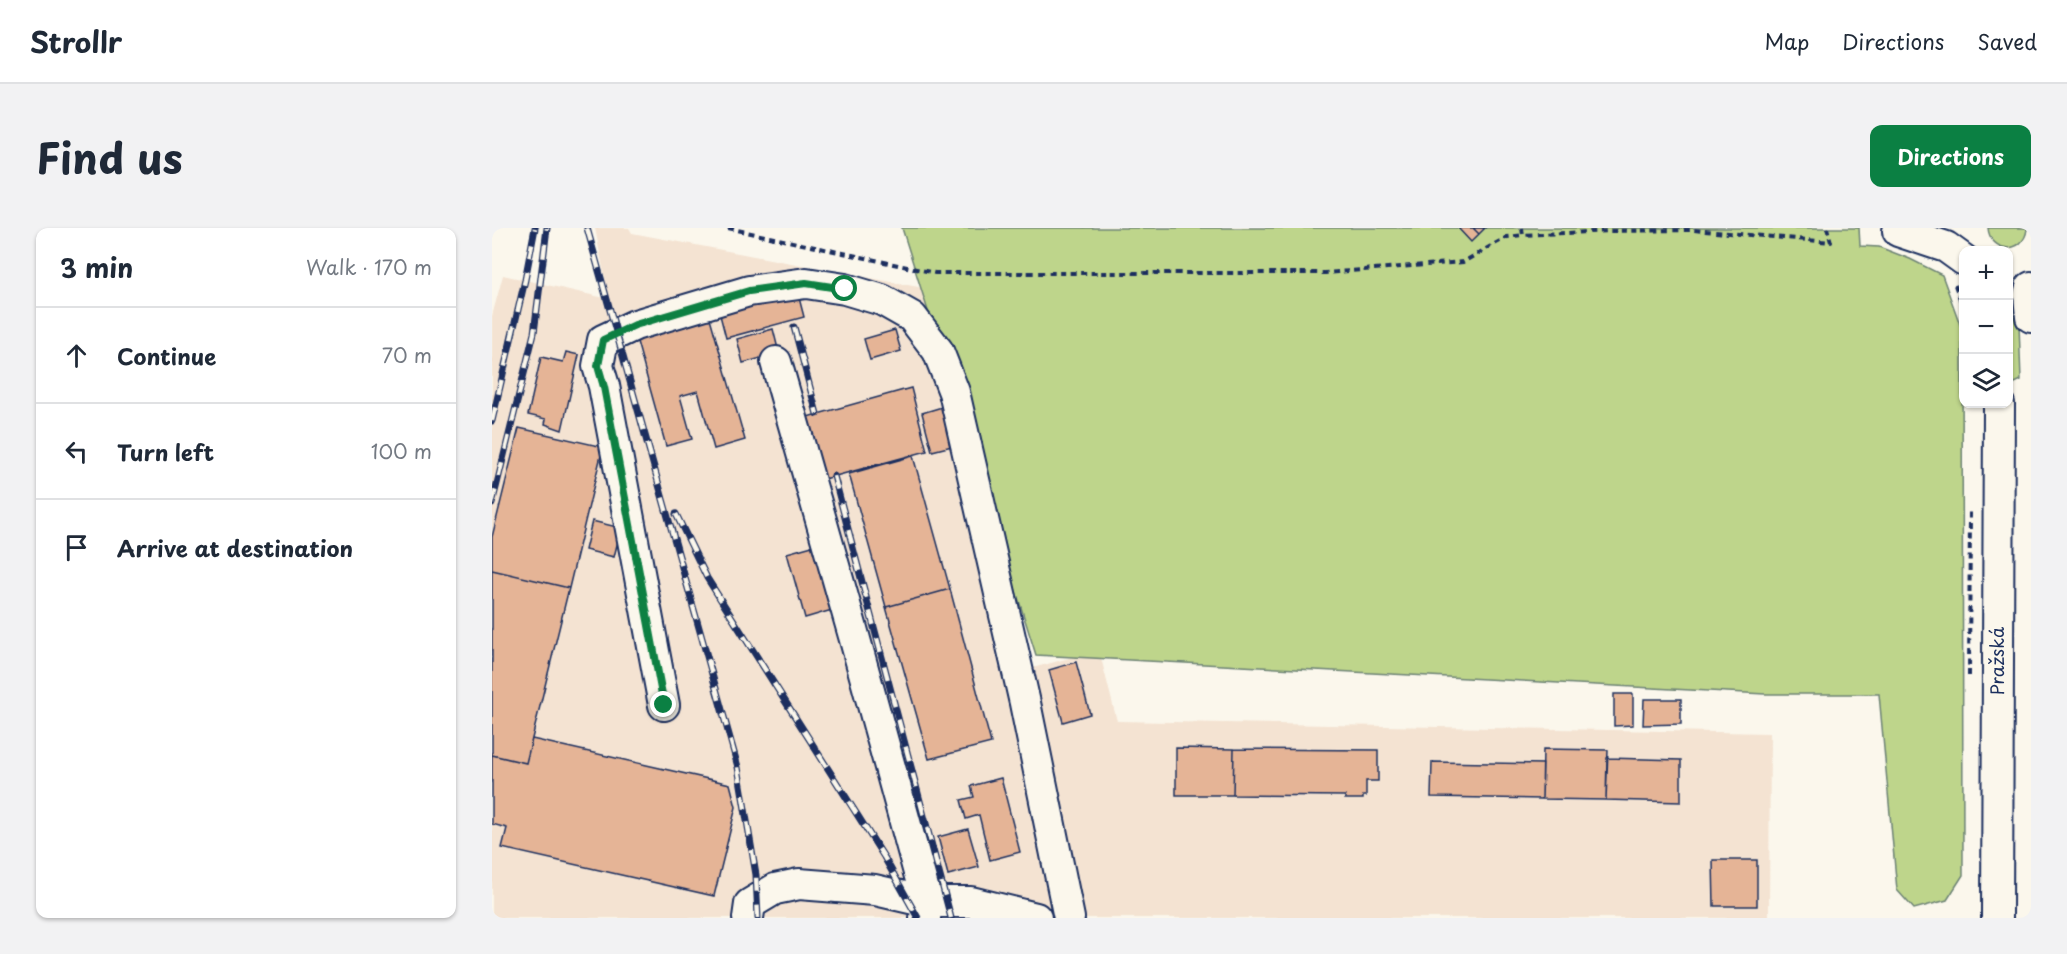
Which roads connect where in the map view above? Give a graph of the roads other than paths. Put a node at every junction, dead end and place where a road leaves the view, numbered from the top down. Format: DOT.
graph roads {
  1 [pos="1902,228"];
  2 [pos="1955,228"];
  3 [pos="1959,247"];
  4 [pos="1959,255"];
  5 [pos="2031,275"];
  6 [pos="2013,280"];
  7 [pos="2031,287"];
  8 [pos="2031,317"];
  9 [pos="776,362"];
  10 [pos="1999,408"];
  11 [pos="664,705"];
  12 [pos="926,910"];
  13 [pos="748,918"];
  14 [pos="1032,918"];
  15 [pos="1069,918"];
  16 [pos="1997,918"];
  1 -- 4 [label="street"];
  2 -- 3 [label="street"];
  5 -- 6 [label="street"];
  7 -- 8 [label="street"];
  9 -- 12 [label="street"];
  10 -- 16 [label="street, Pražská"];
  11 -- 15 [label="street"];
  12 -- 13 [label="street"];
  12 -- 14 [label="street"];
}
